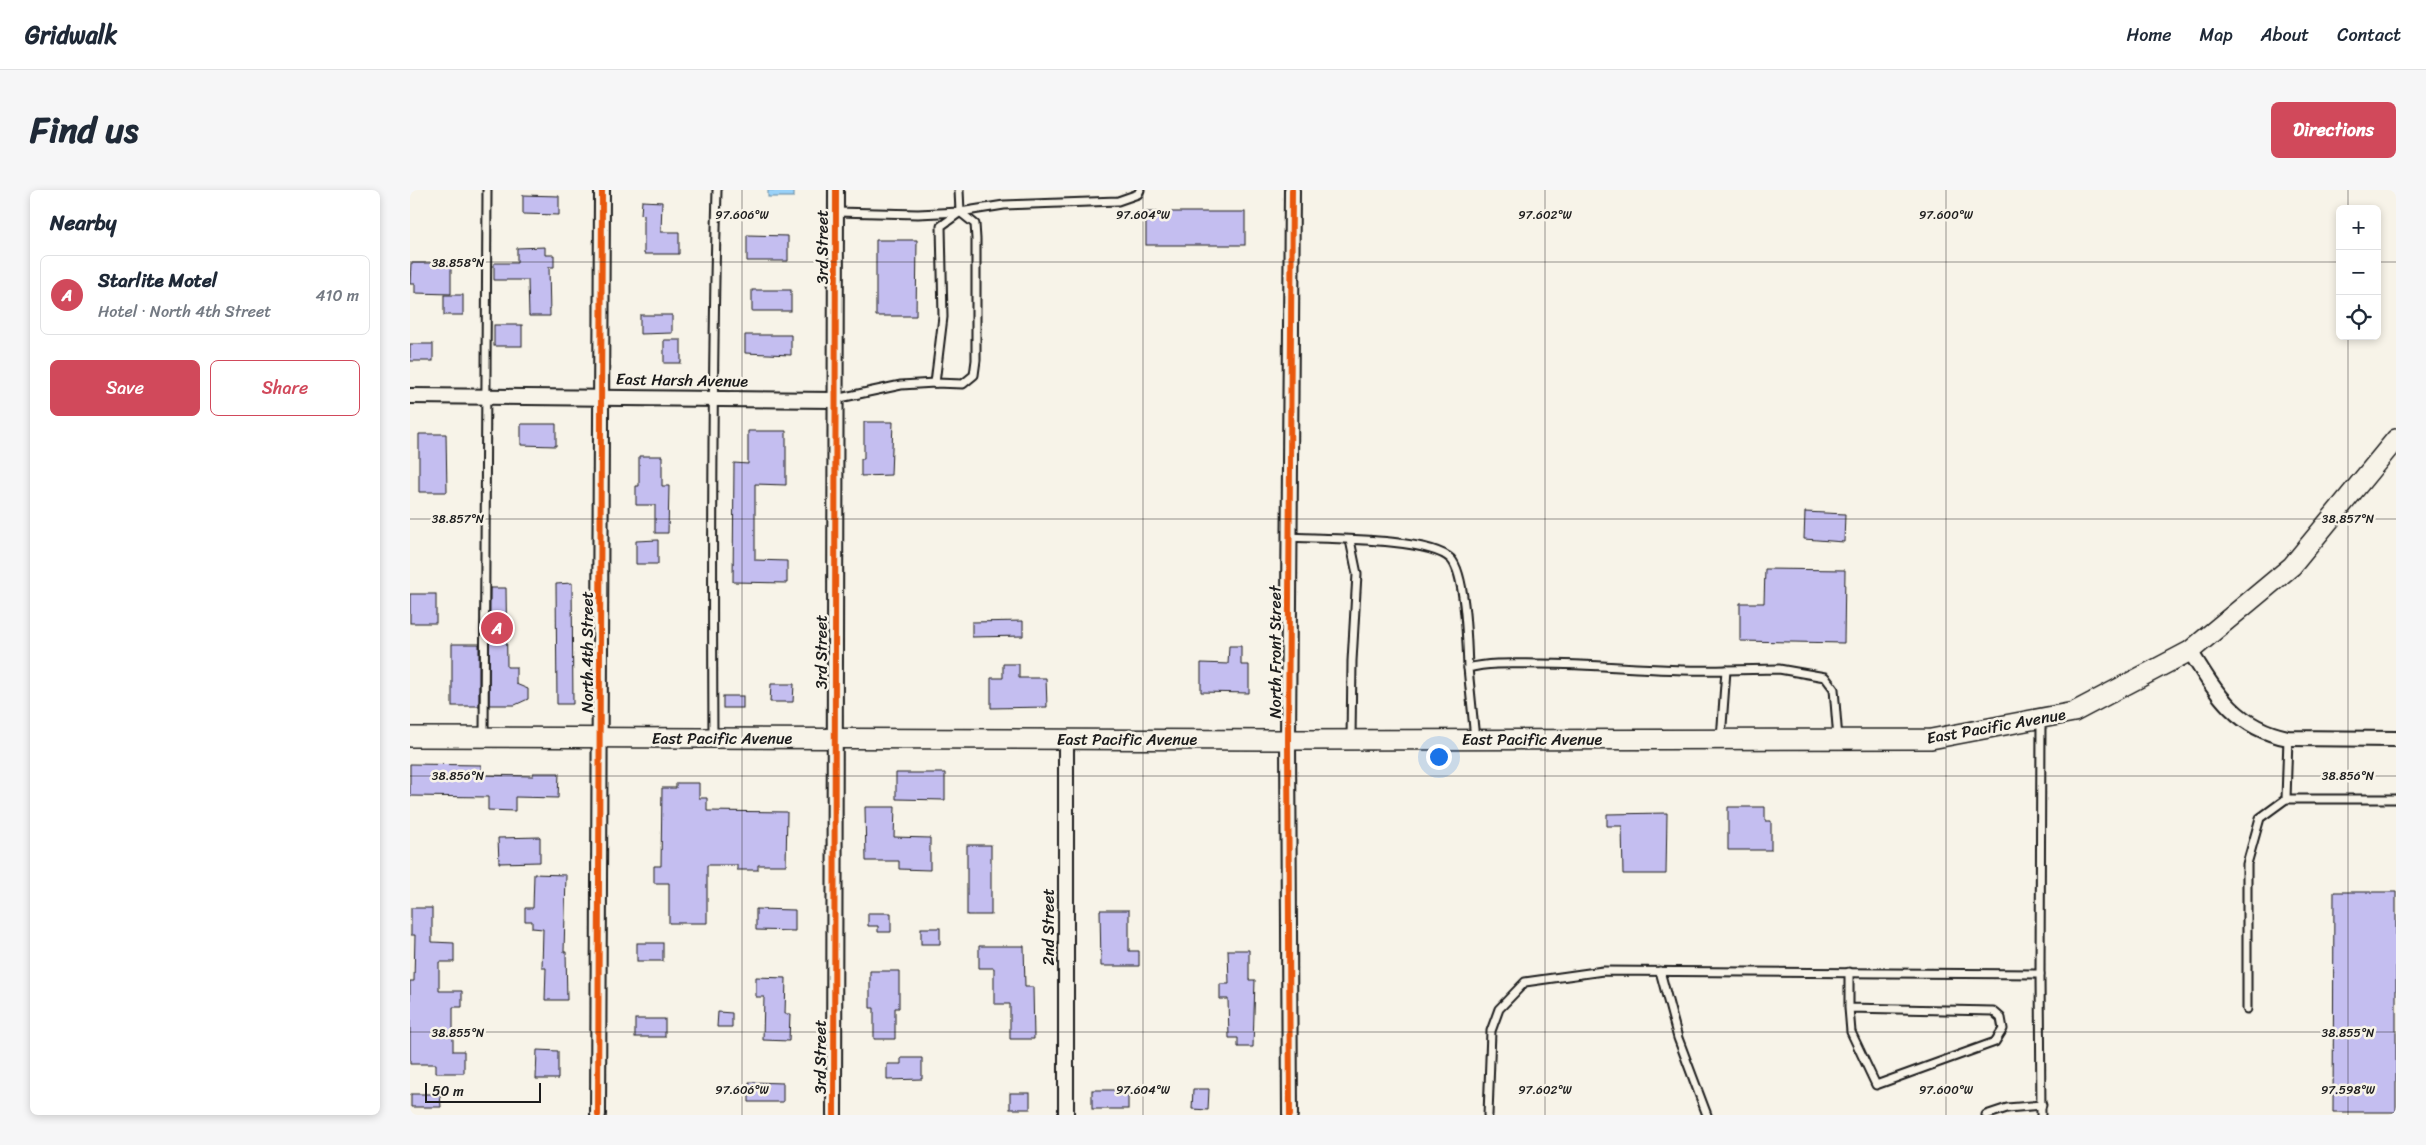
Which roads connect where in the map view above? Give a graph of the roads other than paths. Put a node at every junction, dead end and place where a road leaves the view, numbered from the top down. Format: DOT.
graph roads {
  1 [pos="487,190"];
  2 [pos="602,190"];
  3 [pos="717,190"];
  4 [pos="836,190"];
  5 [pos="959,190"];
  6 [pos="1140,190"];
  7 [pos="1292,190"];
  8 [pos="836,212"];
  9 [pos="960,212"];
  10 [pos="935,383"];
  11 [pos="410,396"];
  12 [pos="485,397"];
  13 [pos="602,397"];
  14 [pos="712,398"];
  15 [pos="834,400"];
  16 [pos="2396,439"];
  17 [pos="1289,537"];
  18 [pos="1350,540"];
  19 [pos="2190,651"];
  20 [pos="1468,668"];
  21 [pos="1726,670"];
  22 [pos="2041,719"];
  23 [pos="410,737"];
  24 [pos="484,737"];
  25 [pos="601,737"];
  26 [pos="713,738"];
  27 [pos="834,738"];
  28 [pos="2288,738"];
  29 [pos="1066,739"];
  30 [pos="1721,739"];
  31 [pos="1838,739"];
  32 [pos="2396,739"];
  33 [pos="1288,740"];
  34 [pos="1351,740"];
  35 [pos="1475,740"];
  36 [pos="2286,799"];
  37 [pos="2396,799"];
  38 [pos="1660,971"];
  39 [pos="1849,972"];
  40 [pos="2040,974"];
  41 [pos="1849,1008"];
  42 [pos="2246,1009"];
  43 [pos="2042,1105"];
  44 [pos="598,1115"];
  45 [pos="834,1115"];
  46 [pos="1066,1115"];
  47 [pos="1290,1115"];
  48 [pos="1488,1115"];
  49 [pos="1707,1115"];
  50 [pos="1986,1115"];
  51 [pos="2042,1115"];
  1 -- 12 [label="lane"];
  2 -- 13 [label="street, North 4th Street"];
  3 -- 14 [label="lane"];
  4 -- 8 [label="street, 3rd Street"];
  5 -- 9 [label="lane"];
  6 -- 9 [label="lane"];
  7 -- 17 [label="street, North Front Street"];
  8 -- 9 [label="lane"];
  8 -- 15 [label="street, 3rd Street"];
  9 -- 10 [label="lane"];
  9 -- 10 [label="lane"];
  10 -- 15 [label="lane"];
  11 -- 12 [label="street, East Harsh Avenue"];
  12 -- 13 [label="street, East Harsh Avenue"];
  12 -- 24 [label="lane"];
  13 -- 14 [label="street, East Harsh Avenue"];
  13 -- 25 [label="street, North 4th Street"];
  14 -- 15 [label="street, East Harsh Avenue"];
  14 -- 26 [label="lane"];
  15 -- 27 [label="street, 3rd Street"];
  16 -- 19 [label="main road, East Pacific Avenue"];
  17 -- 18 [label="lane"];
  17 -- 33 [label="street, North Front Street"];
  18 -- 20 [label="lane"];
  18 -- 34 [label="lane"];
  19 -- 22 [label="main road, East Pacific Avenue"];
  19 -- 28 [label="street"];
  20 -- 21 [label="lane"];
  20 -- 35 [label="lane"];
  21 -- 30 [label="lane"];
  21 -- 31 [label="lane"];
  22 -- 31 [label="main road, East Pacific Avenue"];
  22 -- 40 [label="lane"];
  23 -- 24 [label="main road, East Pacific Avenue"];
  24 -- 25 [label="main road, East Pacific Avenue"];
  25 -- 26 [label="main road, East Pacific Avenue"];
  25 -- 44 [label="street, North 4th Street"];
  26 -- 27 [label="main road, East Pacific Avenue"];
  27 -- 29 [label="main road, East Pacific Avenue"];
  27 -- 45 [label="street, 3rd Street"];
  28 -- 32 [label="street"];
  28 -- 36 [label="lane"];
  29 -- 33 [label="main road, East Pacific Avenue"];
  29 -- 46 [label="street, 2nd Street"];
  30 -- 31 [label="main road, East Pacific Avenue"];
  30 -- 35 [label="main road, East Pacific Avenue"];
  33 -- 34 [label="main road, East Pacific Avenue"];
  33 -- 47 [label="street, North Front Street"];
  34 -- 35 [label="main road, East Pacific Avenue"];
  36 -- 37 [label="lane"];
  36 -- 42 [label="lane"];
  38 -- 39 [label="lane"];
  38 -- 48 [label="lane"];
  38 -- 49 [label="lane"];
  39 -- 40 [label="lane"];
  39 -- 41 [label="lane"];
  40 -- 43 [label="lane"];
  41 -- 41 [label="lane"];
  43 -- 50 [label="lane"];
  43 -- 51 [label="lane"];
}
